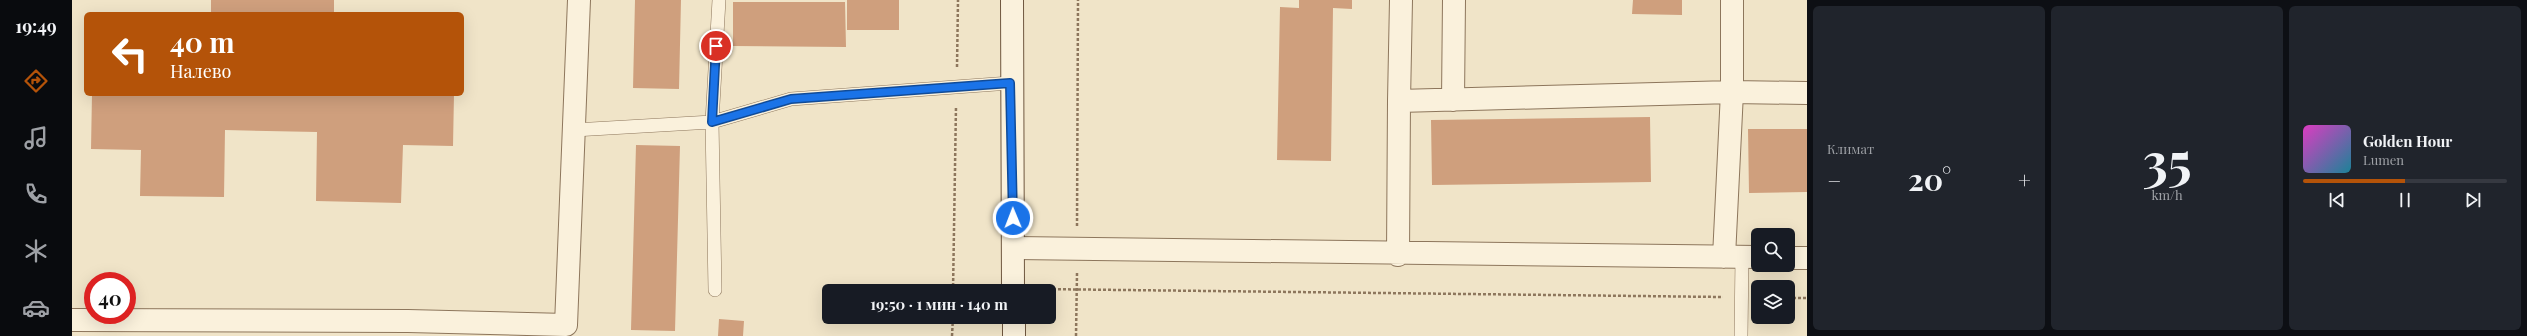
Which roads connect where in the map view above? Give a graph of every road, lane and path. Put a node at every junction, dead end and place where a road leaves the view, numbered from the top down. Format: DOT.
graph roads {
  1 [pos="579,0"];
  2 [pos="719,0"];
  3 [pos="958,0"];
  4 [pos="1012,0"];
  5 [pos="1078,0"];
  6 [pos="1401,0"];
  7 [pos="1454,0"];
  8 [pos="1732,0"];
  9 [pos="1010,83"];
  10 [pos="956,86"];
  11 [pos="1732,92"];
  12 [pos="1807,93"];
  13 [pos="1453,100"];
  14 [pos="1399,101"];
  15 [pos="712,122"];
  16 [pos="574,130"];
  17 [pos="1013,248"];
  18 [pos="1077,249"];
  19 [pos="1398,255"];
  20 [pos="1741,257"];
  21 [pos="1795,258"];
  22 [pos="1807,258"];
  23 [pos="953,284"];
  24 [pos="1013,284"];
  25 [pos="715,290"];
  26 [pos="1077,290"];
  27 [pos="1742,297"];
  28 [pos="1795,298"];
  29 [pos="1807,298"];
  30 [pos="72,320"];
  31 [pos="953,324"];
  32 [pos="1014,324"];
  33 [pos="408,329"];
  34 [pos="572,331"];
  35 [pos="952,336"];
  36 [pos="1014,336"];
  37 [pos="1076,336"];
  38 [pos="1741,336"];
  1 -- 16 [label="street"];
  2 -- 15 [label="lane"];
  3 -- 10 [label="path"];
  4 -- 9 [label="street"];
  5 -- 18 [label="path"];
  6 -- 14 [label="street"];
  7 -- 13 [label="street"];
  8 -- 11 [label="street"];
  9 -- 10 [label="lane"];
  9 -- 17 [label="street"];
  10 -- 15 [label="lane"];
  10 -- 23 [label="path"];
  11 -- 12 [label="street"];
  11 -- 13 [label="street"];
  11 -- 20 [label="street"];
  13 -- 14 [label="street"];
  14 -- 19 [label="street"];
  15 -- 16 [label="lane"];
  15 -- 25 [label="lane"];
  16 -- 34 [label="street"];
  17 -- 18 [label="street"];
  17 -- 24 [label="street"];
  18 -- 19 [label="street"];
  18 -- 26 [label="path"];
  19 -- 20 [label="street"];
  20 -- 27 [label="lane"];
  21 -- 22 [label="street"];
  26 -- 27 [label="path"];
  26 -- 37 [label="path"];
  27 -- 38 [label="lane"];
  28 -- 29 [label="path"];
  30 -- 33 [label="street"];
  31 -- 35 [label="path"];
  32 -- 36 [label="street"];
  33 -- 34 [label="street"];
}
